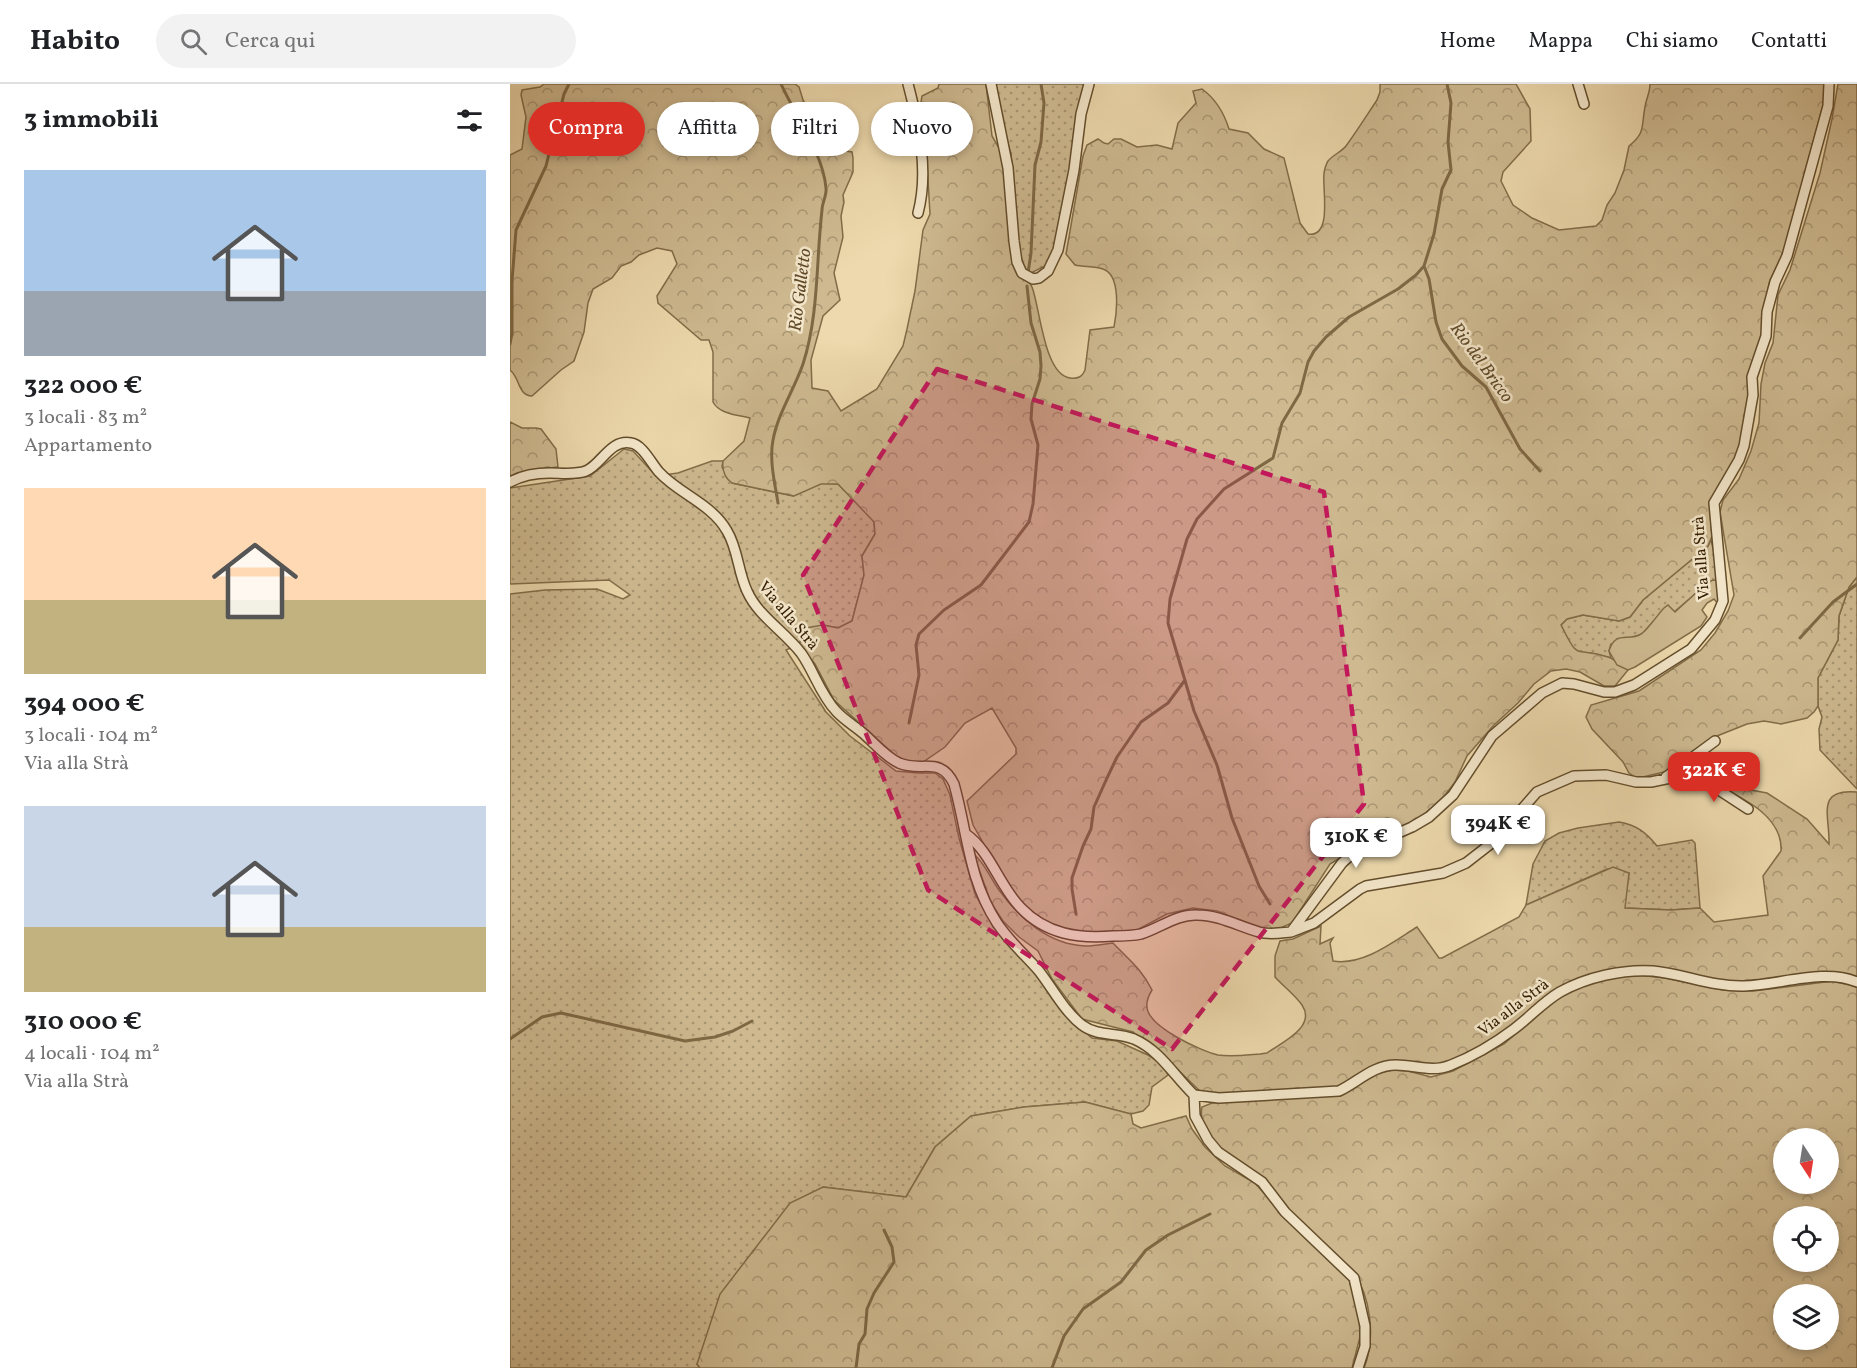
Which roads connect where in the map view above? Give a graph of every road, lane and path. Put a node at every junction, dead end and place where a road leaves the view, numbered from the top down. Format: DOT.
graph roads {
  1 [pos="908,84"];
  2 [pos="991,84"];
  3 [pos="1089,84"];
  4 [pos="1578,84"];
  5 [pos="1829,84"];
  6 [pos="1584,104"];
  7 [pos="918,213"];
  8 [pos="510,482"];
  9 [pos="1715,741"];
  10 [pos="1664,779"];
  11 [pos="1748,809"];
  12 [pos="966,834"];
  13 [pos="1291,932"];
  14 [pos="1857,982"];
  15 [pos="1194,1095"];
  16 [pos="1358,1368"];
  1 -- 7 [label="street"];
  2 -- 3 [label="street"];
  4 -- 6 [label="street"];
  5 -- 13 [label="street, Via alla Strà"];
  8 -- 12 [label="street, Via alla Strà"];
  9 -- 10 [label="street"];
  10 -- 11 [label="street"];
  10 -- 13 [label="street"];
  12 -- 13 [label="street, Via alla Strà"];
  12 -- 15 [label="street, Via alla Strà"];
  14 -- 15 [label="street, Via alla Strà"];
  15 -- 16 [label="street"];
}
